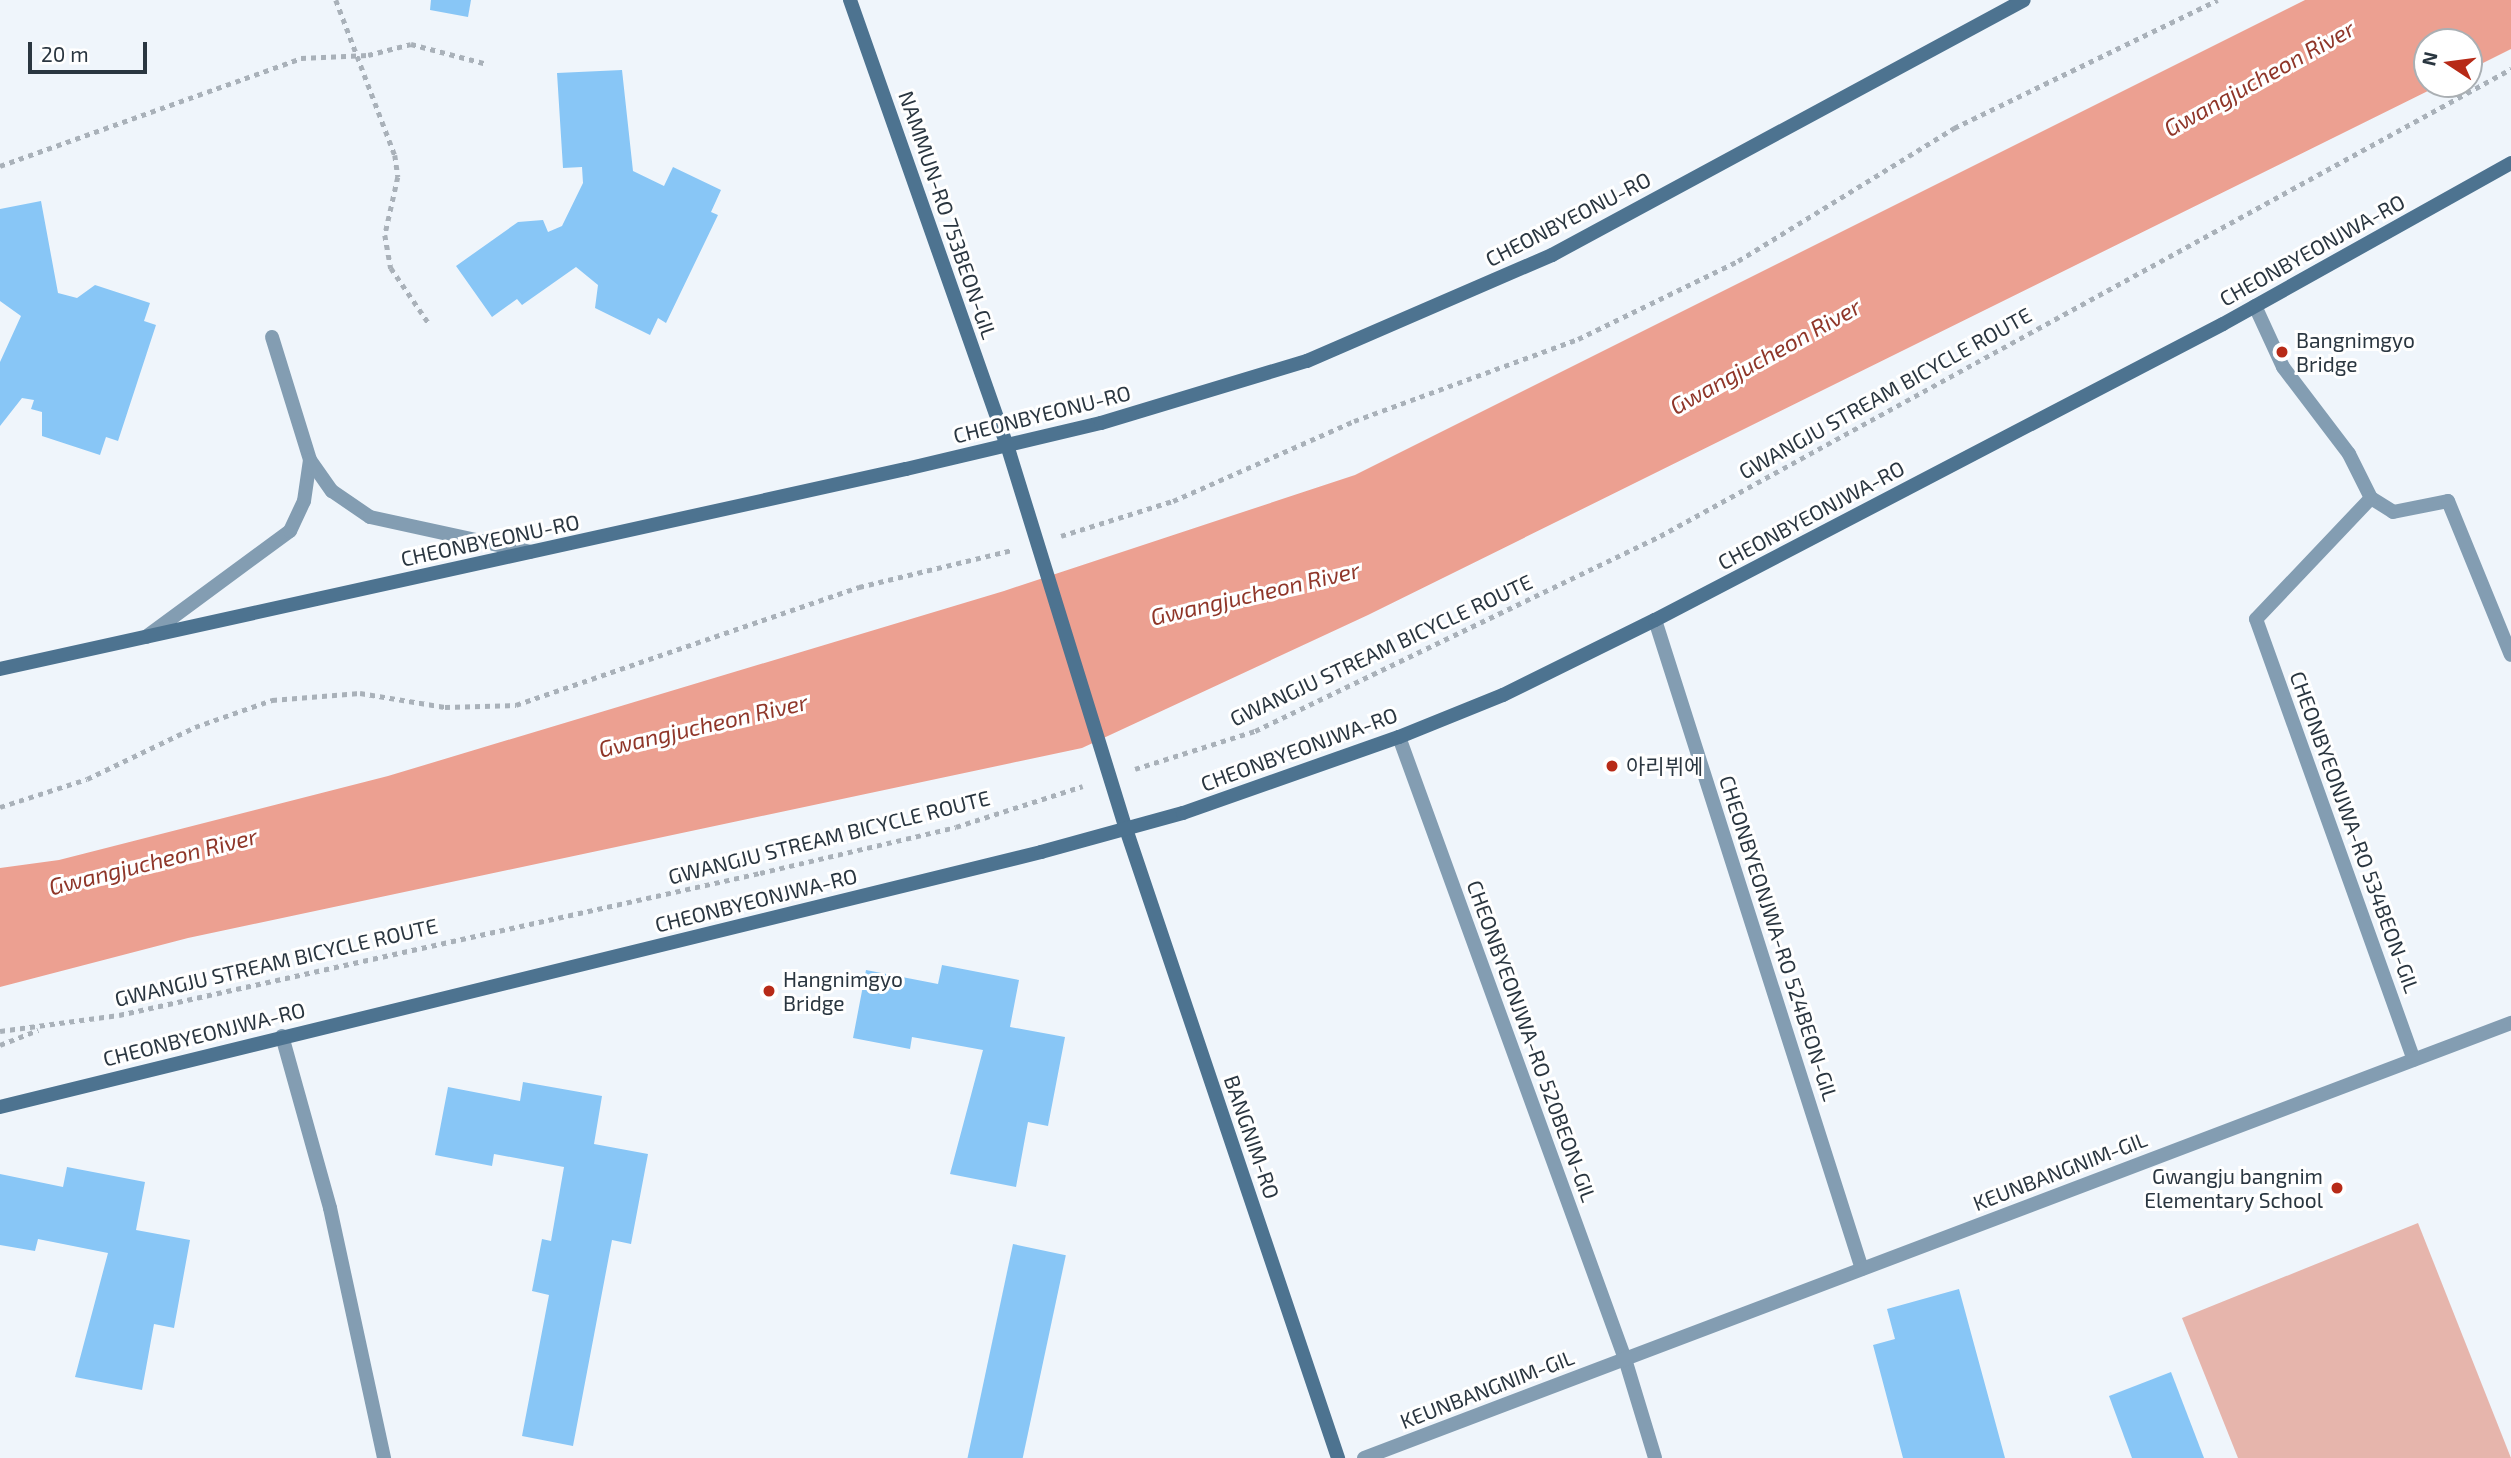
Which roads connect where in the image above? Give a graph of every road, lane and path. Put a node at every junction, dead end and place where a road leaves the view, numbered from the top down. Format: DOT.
graph roads {
  1 [pos="335,0"];
  2 [pos="850,0"];
  3 [pos="2024,0"];
  4 [pos="2218,0"];
  5 [pos="354,54"];
  6 [pos="486,64"];
  7 [pos="2511,69"];
  8 [pos="2511,163"];
  9 [pos="0,166"];
  10 [pos="2255,306"];
  11 [pos="430,325"];
  12 [pos="272,337"];
  13 [pos="1007,445"];
  14 [pos="310,460"];
  15 [pos="2371,498"];
  16 [pos="1056,537"];
  17 [pos="1017,549"];
  18 [pos="532,552"];
  19 [pos="1655,620"];
  20 [pos="146,637"];
  21 [pos="2511,655"];
  22 [pos="0,669"];
  23 [pos="1399,737"];
  24 [pos="1125,772"];
  25 [pos="1099,781"];
  26 [pos="0,807"];
  27 [pos="1126,829"];
  28 [pos="2511,1023"];
  29 [pos="42,1028"];
  30 [pos="0,1031"];
  31 [pos="282,1036"];
  32 [pos="0,1045"];
  33 [pos="2414,1060"];
  34 [pos="0,1107"];
  35 [pos="1862,1269"];
  36 [pos="1625,1359"];
  37 [pos="383,1458"];
  38 [pos="1338,1458"];
  39 [pos="1364,1458"];
  40 [pos="1655,1458"];
  1 -- 5 [label="path"];
  2 -- 13 [label="street, NAMMUN-RO 753BEON-GIL"];
  3 -- 13 [label="street, CHEONBYEONU-RO"];
  4 -- 16 [label="path"];
  5 -- 6 [label="path"];
  5 -- 9 [label="path"];
  5 -- 11 [label="path"];
  7 -- 24 [label="path, GWANGJU STREAM BICYCLE ROUTE"];
  8 -- 10 [label="street, CHEONBYEONJWA-RO"];
  10 -- 15 [label="street"];
  10 -- 19 [label="street, CHEONBYEONJWA-RO"];
  12 -- 14 [label="street"];
  13 -- 18 [label="street, CHEONBYEONU-RO"];
  13 -- 27 [label="street, NAMMUN-RO 753BEON-GIL"];
  14 -- 18 [label="street"];
  14 -- 20 [label="street"];
  15 -- 21 [label="street"];
  15 -- 33 [label="street, CHEONBYEONJWA-RO 534BEON-GIL"];
  17 -- 26 [label="path"];
  18 -- 20 [label="street, CHEONBYEONU-RO"];
  19 -- 23 [label="street, CHEONBYEONJWA-RO"];
  19 -- 35 [label="street, CHEONBYEONJWA-RO 524BEON-GIL"];
  20 -- 22 [label="street, CHEONBYEONU-RO"];
  23 -- 27 [label="street, CHEONBYEONJWA-RO"];
  23 -- 36 [label="street, CHEONBYEONJWA-RO 520BEON-GIL"];
  25 -- 29 [label="path, GWANGJU STREAM BICYCLE ROUTE"];
  27 -- 31 [label="street, CHEONBYEONJWA-RO"];
  27 -- 38 [label="street, BANGNIM-RO"];
  28 -- 33 [label="street, KEUNBANGNIM-GIL"];
  29 -- 30 [label="path, GWANGJU STREAM BICYCLE ROUTE"];
  29 -- 32 [label="path, GWANGJU STREAM BICYCLE ROUTE"];
  31 -- 34 [label="street, CHEONBYEONJWA-RO"];
  31 -- 37 [label="street"];
  33 -- 35 [label="street, KEUNBANGNIM-GIL"];
  35 -- 36 [label="street, KEUNBANGNIM-GIL"];
  36 -- 39 [label="street, KEUNBANGNIM-GIL"];
  36 -- 40 [label="street"];
}
